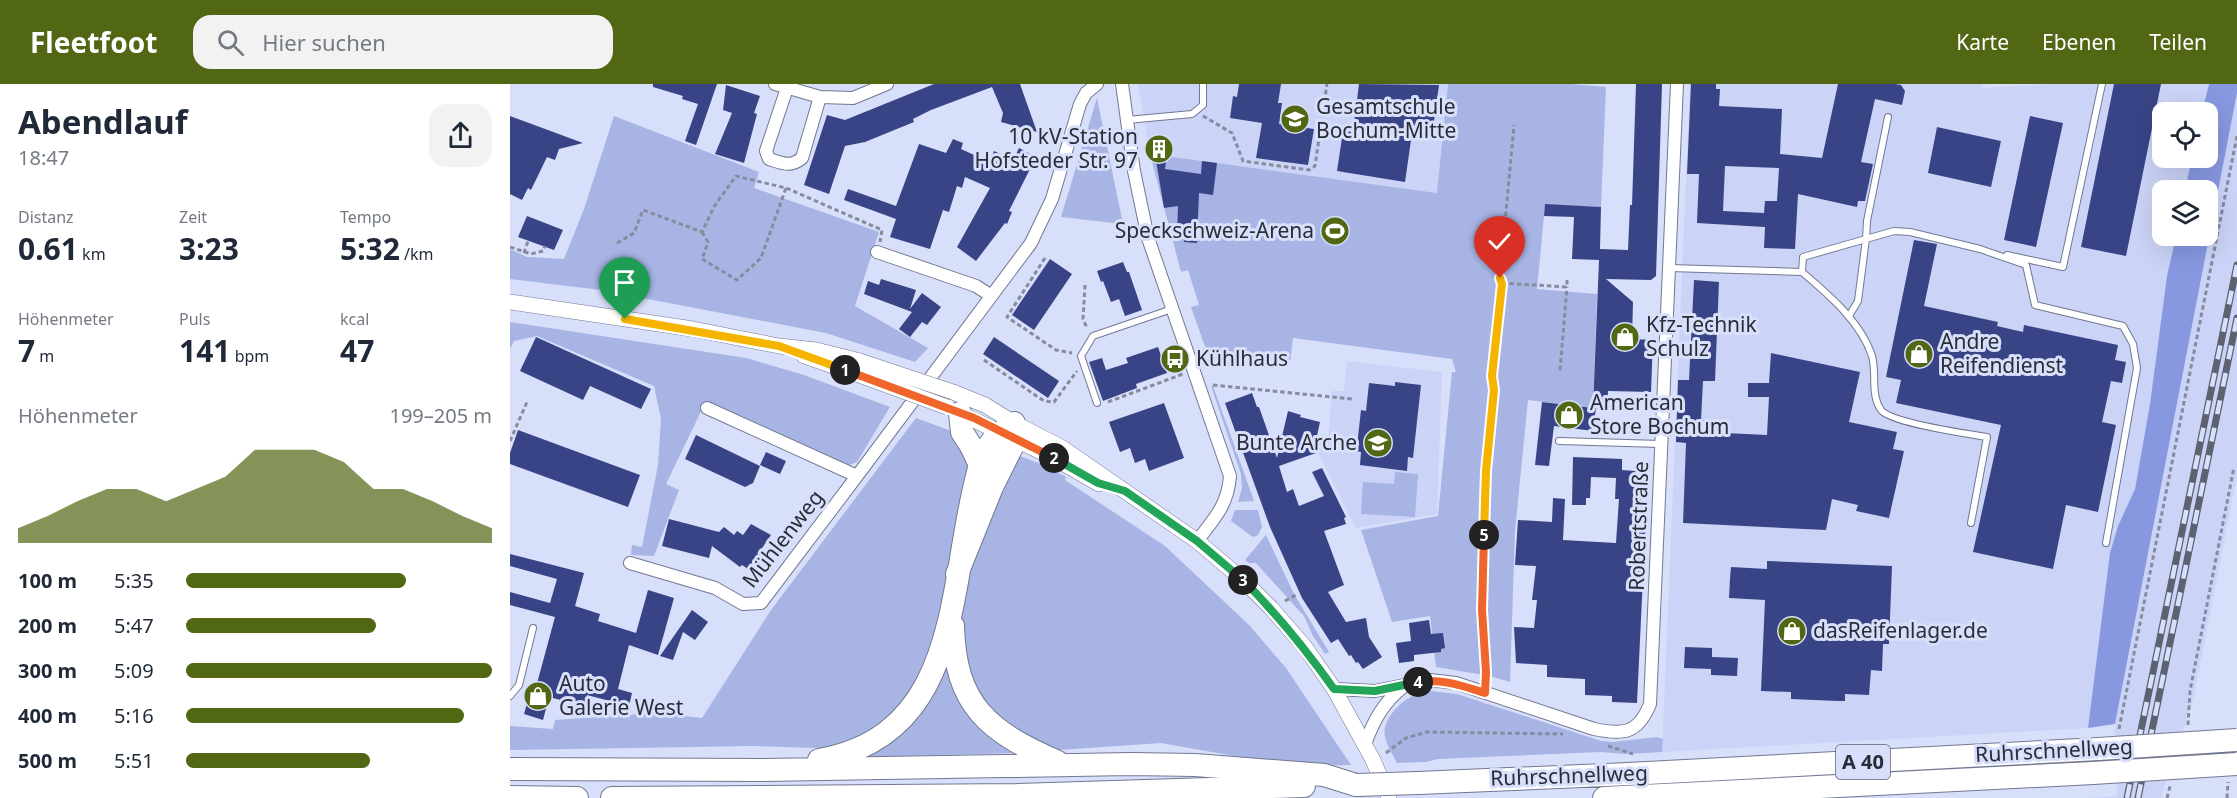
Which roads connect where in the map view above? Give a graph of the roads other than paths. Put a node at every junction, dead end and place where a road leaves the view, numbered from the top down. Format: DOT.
graph roads {
  1 [pos="887,84"];
  2 [pos="1097,84"];
  3 [pos="1122,84"];
  4 [pos="1203,84"];
  5 [pos="1677,84"];
  6 [pos="2102,84"];
  7 [pos="781,86"];
  8 [pos="820,97"];
  9 [pos="1888,117"];
  10 [pos="1127,120"];
  11 [pos="1866,239"];
  12 [pos="1980,249"];
  13 [pos="877,252"];
  14 [pos="1669,268"];
  15 [pos="1802,272"];
  16 [pos="990,295"];
  17 [pos="511,303"];
  18 [pos="1173,309"];
  19 [pos="1849,316"];
  20 [pos="1097,403"];
  21 [pos="953,404"];
  22 [pos="707,408"];
  23 [pos="1010,431"];
  24 [pos="1559,441"];
  25 [pos="1661,444"];
  26 [pos="980,465"];
  27 [pos="857,476"];
  28 [pos="1971,523"];
  29 [pos="1197,541"];
  30 [pos="2106,543"];
  31 [pos="630,563"];
  32 [pos="957,574"];
  33 [pos="953,602"];
  34 [pos="533,628"];
  35 [pos="1406,685"];
  36 [pos="1334,689"];
  37 [pos="510,696"];
  38 [pos="2237,740"];
  39 [pos="1365,744"];
  40 [pos="2237,764"];
  41 [pos="1065,765"];
  42 [pos="510,769"];
  43 [pos="764,770"];
  44 [pos="1356,785"];
  45 [pos="510,797"];
  46 [pos="577,798"];
  47 [pos="612,798"];
  48 [pos="1389,798"];
  49 [pos="1604,798"];
  1 -- 8 [label="street"];
  2 -- 16 [label="street, Mühlenweg"];
  3 -- 10 [label="street"];
  4 -- 10 [label="lane"];
  5 -- 14 [label="street, Robertstraße"];
  6 -- 12 [label="lane"];
  7 -- 8 [label="street"];
  7 -- 8 [label="street"];
  9 -- 11 [label="lane"];
  10 -- 18 [label="street"];
  11 -- 12 [label="lane"];
  11 -- 15 [label="lane"];
  11 -- 19 [label="lane"];
  12 -- 30 [label="lane"];
  13 -- 16 [label="street"];
  14 -- 15 [label="lane"];
  14 -- 25 [label="street, Robertstraße"];
  15 -- 19 [label="lane"];
  16 -- 27 [label="street, Mühlenweg"];
  17 -- 21 [label="street, bridge"];
  18 -- 20 [label="lane"];
  18 -- 29 [label="street"];
  19 -- 28 [label="lane"];
  21 -- 23 [label="street"];
  21 -- 23 [label="street"];
  21 -- 26 [label="highway"];
  22 -- 27 [label="street, Mühlenweg"];
  23 -- 26 [label="highway"];
  23 -- 29 [label="street"];
  23 -- 32 [label="highway"];
  24 -- 25 [label="lane"];
  25 -- 35 [label="street, Robertstraße"];
  26 -- 32 [label="highway"];
  27 -- 31 [label="street, Mühlenweg"];
  29 -- 36 [label="street"];
  32 -- 33 [label="highway"];
  33 -- 41 [label="highway"];
  33 -- 43 [label="highway"];
  34 -- 37 [label="lane"];
  35 -- 36 [label="street, Robertstraße"];
  35 -- 39 [label="street"];
  36 -- 39 [label="street"];
  38 -- 44 [label="highway, Ruhrschnellweg / A 40, bridge"];
  39 -- 48 [label="street"];
  40 -- 49 [label="highway, Ruhrschnellweg / A 40, bridge"];
  41 -- 43 [label="highway"];
  41 -- 44 [label="highway"];
  42 -- 43 [label="highway"];
  44 -- 47 [label="highway, Ruhrschnellweg / A 40"];
  45 -- 46 [label="highway"];
}
